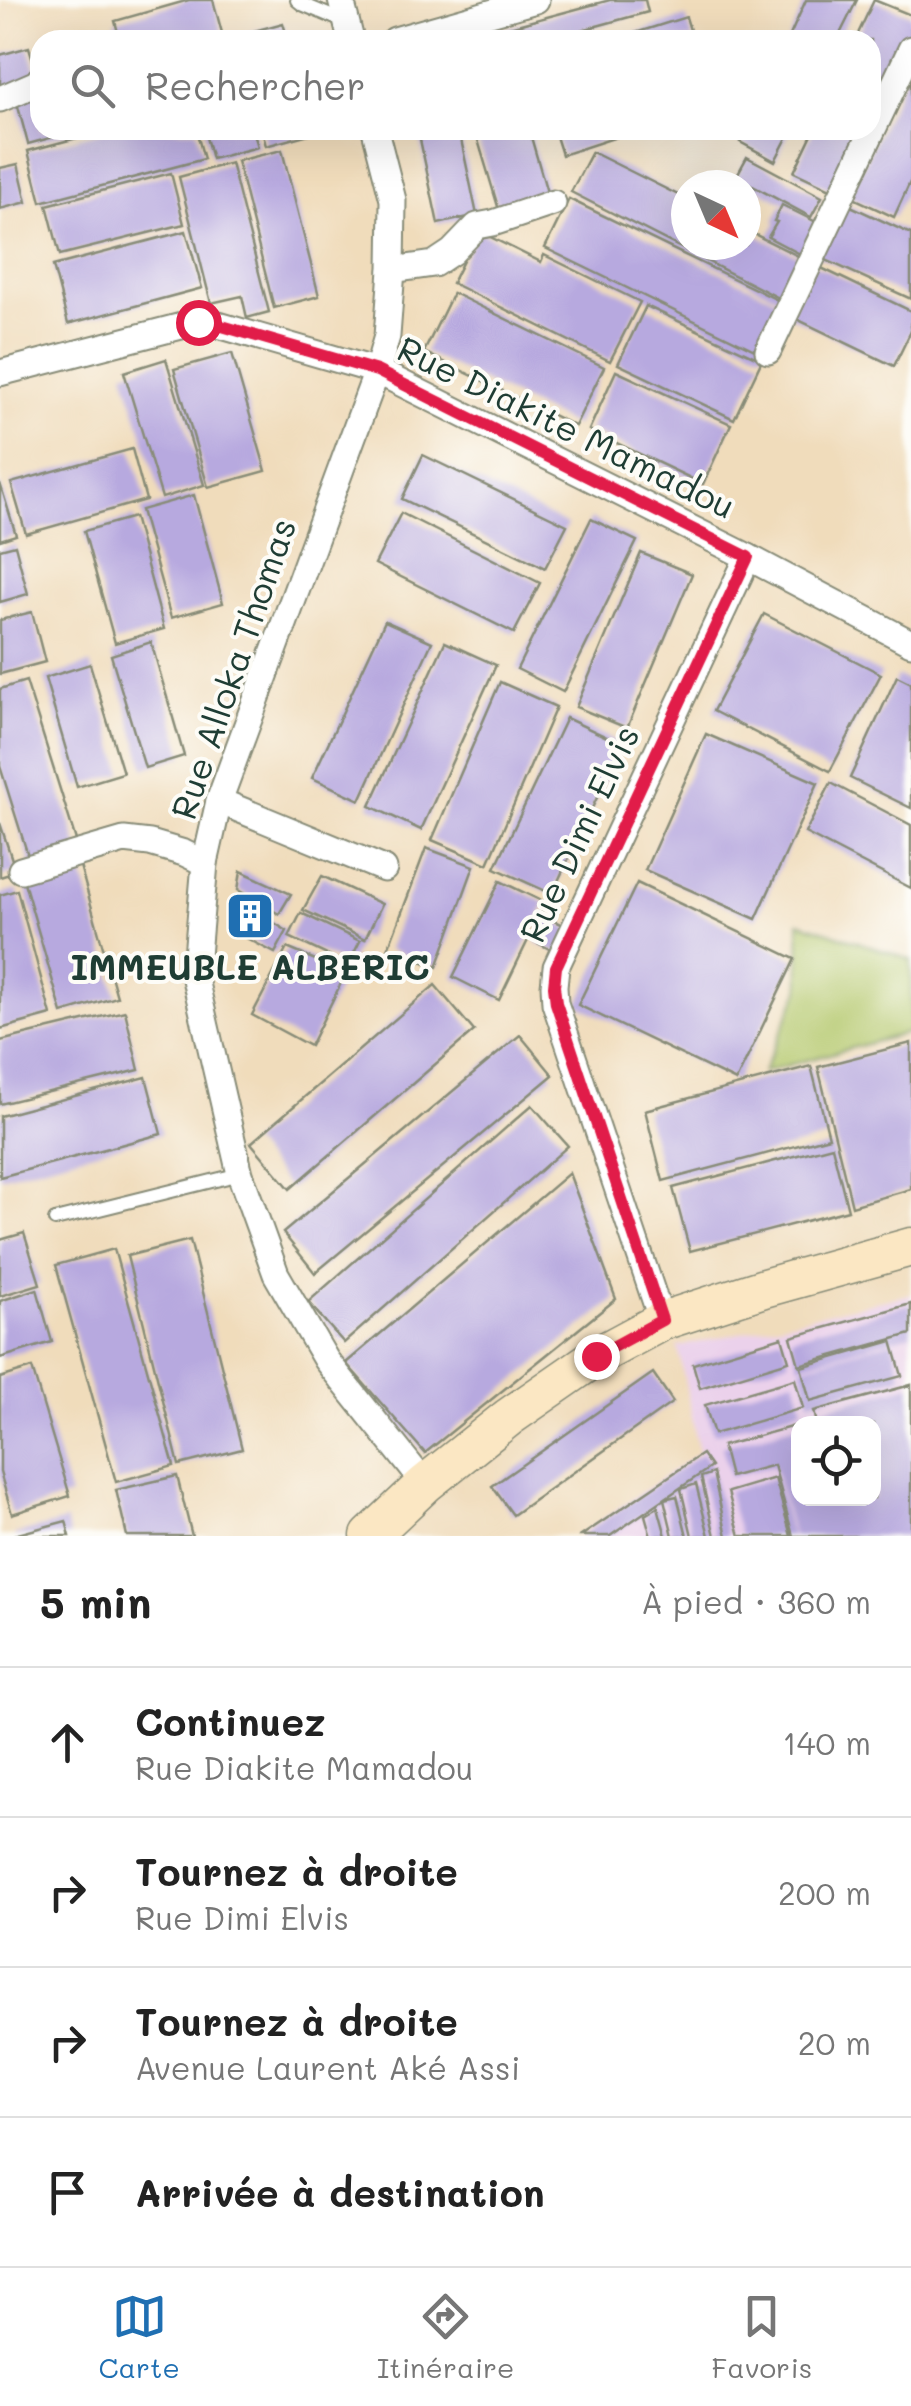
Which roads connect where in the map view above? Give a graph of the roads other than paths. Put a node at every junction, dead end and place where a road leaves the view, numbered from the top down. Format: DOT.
graph roads {
  1 [pos="298,0"];
  2 [pos="536,0"];
  3 [pos="346,21"];
  4 [pos="430,30"];
  5 [pos="911,49"];
  6 [pos="30,86"];
  7 [pos="0,100"];
  8 [pos="881,112"];
  9 [pos="378,140"];
  10 [pos="868,140"];
  11 [pos="553,203"];
  12 [pos="392,270"];
  13 [pos="768,351"];
  14 [pos="377,371"];
  15 [pos="0,373"];
  16 [pos="748,557"];
  17 [pos="911,642"];
  18 [pos="220,801"];
  19 [pos="205,863"];
  20 [pos="384,868"];
  21 [pos="21,870"];
  22 [pos="240,1174"];
  23 [pos="55,1220"];
  24 [pos="911,1247"];
  25 [pos="662,1320"];
  26 [pos="425,1484"];
  27 [pos="370,1536"];
  1 -- 3 [label="lane"];
  2 -- 4 [label="street"];
  5 -- 8 [label="street"];
  6 -- 7 [label="street"];
  9 -- 12 [label="street, Rue Alloka Thomas"];
  10 -- 13 [label="street"];
  11 -- 12 [label="street"];
  12 -- 14 [label="street, Rue Alloka Thomas"];
  14 -- 15 [label="street, Rue Diakite Mamadou"];
  14 -- 16 [label="street, Rue Diakite Mamadou"];
  14 -- 18 [label="street, Rue Alloka Thomas"];
  16 -- 17 [label="street, Rue Diakite Mamadou"];
  16 -- 25 [label="street, Rue Dimi Elvis"];
  18 -- 19 [label="street, Rue Alloka Thomas"];
  18 -- 20 [label="street"];
  19 -- 21 [label="street"];
  19 -- 22 [label="street, Rue Alloka Thomas"];
  22 -- 23 [label="lane"];
  22 -- 26 [label="street, Rue Alloka Thomas"];
  24 -- 25 [label="street"];
  25 -- 26 [label="street"];
  26 -- 27 [label="street"];
}
